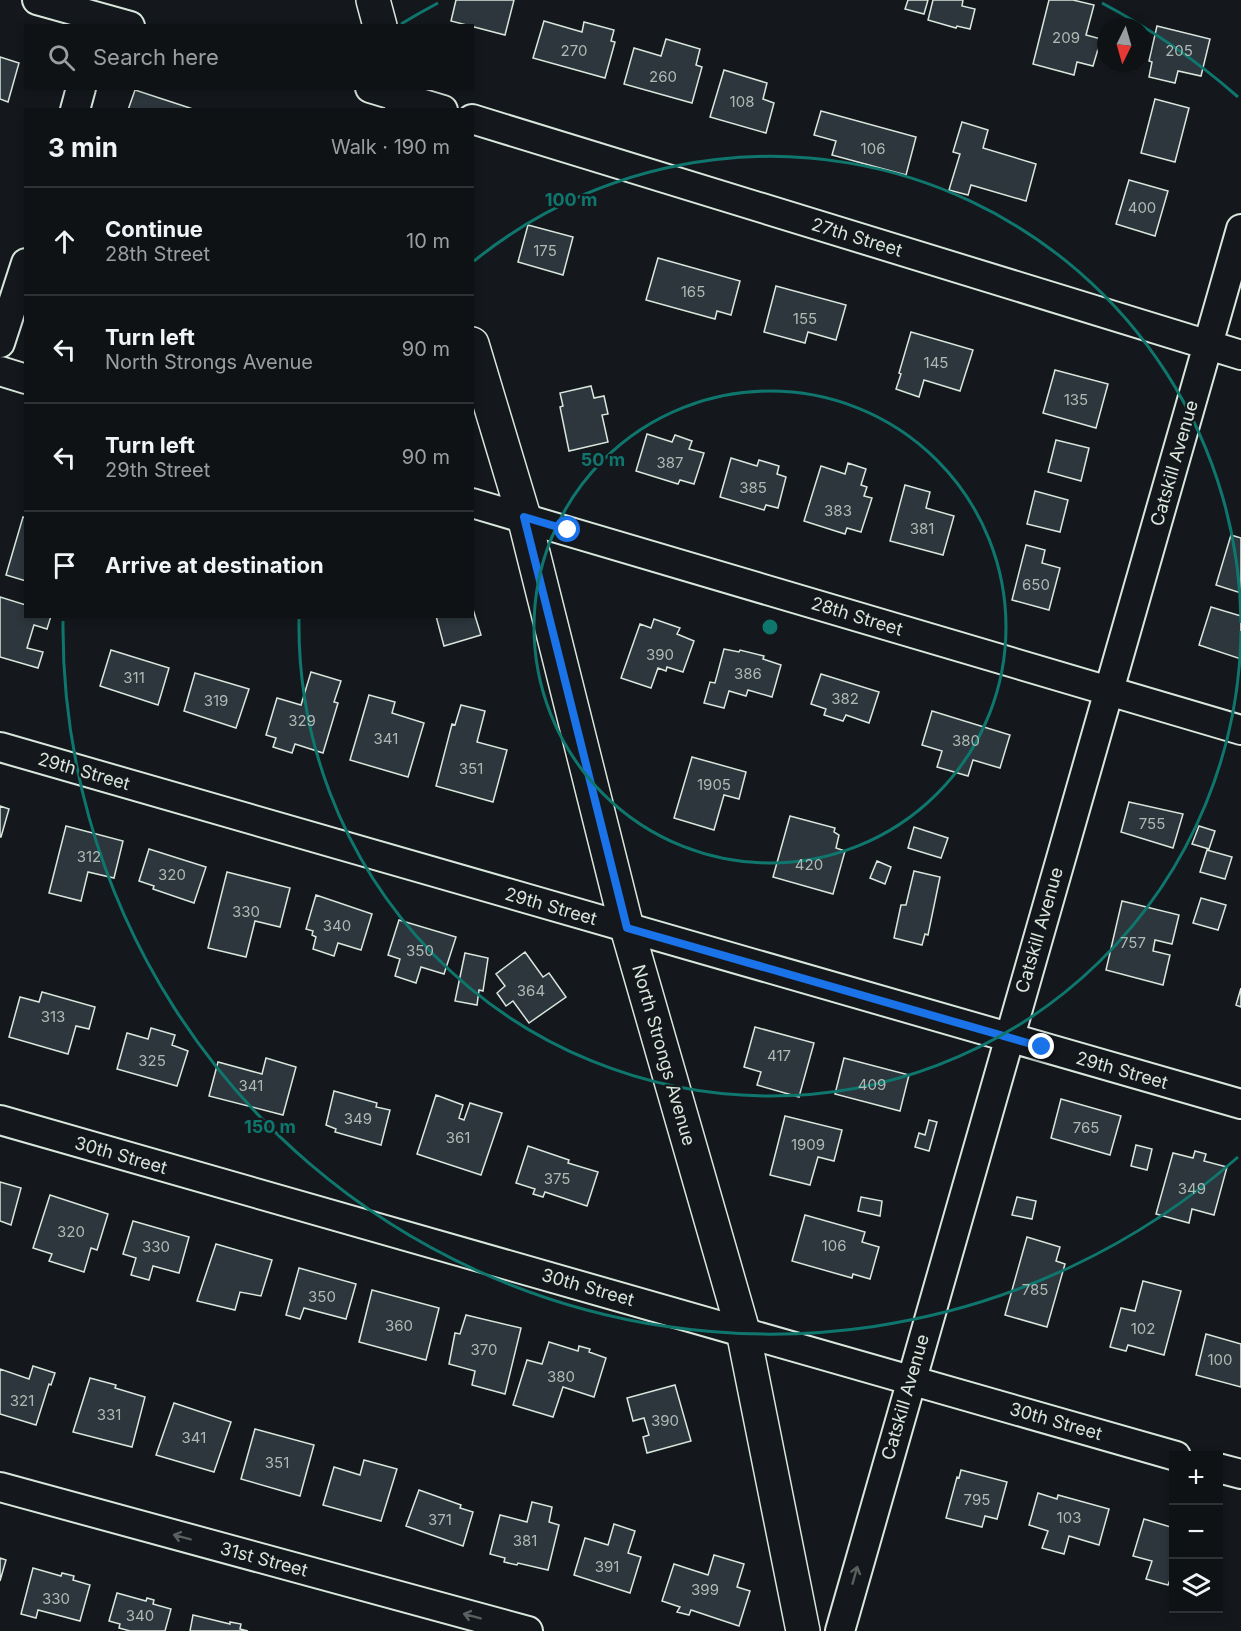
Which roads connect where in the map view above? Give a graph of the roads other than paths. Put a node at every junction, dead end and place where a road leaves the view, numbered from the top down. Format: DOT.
graph roads {
  1 [pos="37,0"];
  2 [pos="373,0"];
  3 [pos="111,17"];
  4 [pos="379,24"];
  5 [pos="80,90"];
  6 [pos="392,96"];
  7 [pos="76,108"];
  8 [pos="436,108"];
  9 [pos="474,120"];
  10 [pos="1241,229"];
  11 [pos="24,269"];
  12 [pos="0,343"];
  13 [pos="1208,345"];
  14 [pos="474,351"];
  15 [pos="1241,355"];
  16 [pos="0,371"];
  17 [pos="24,378"];
  18 [pos="474,504"];
  19 [pos="524,517"];
  20 [pos="1108,691"];
  21 [pos="1241,730"];
  22 [pos="0,747"];
  23 [pos="627,928"];
  24 [pos="1008,1037"];
  25 [pos="1241,1104"];
  26 [pos="0,1120"];
  27 [pos="743,1331"];
  28 [pos="911,1378"];
  29 [pos="1169,1453"];
  30 [pos="1223,1469"];
  31 [pos="1241,1474"];
  32 [pos="0,1487"];
  33 [pos="528,1631"];
  34 [pos="803,1631"];
  35 [pos="840,1631"];
  1 -- 3 [label="street"];
  2 -- 4 [label="street"];
  5 -- 7 [label="street"];
  6 -- 8 [label="street"];
  9 -- 13 [label="street, 27th Street"];
  10 -- 13 [label="street, Catskill Avenue"];
  11 -- 12 [label="street"];
  13 -- 15 [label="street, 27th Street"];
  13 -- 20 [label="street, Catskill Avenue"];
  14 -- 19 [label="street, North Strongs Avenue"];
  16 -- 17 [label="street"];
  18 -- 19 [label="street, 28th Street"];
  19 -- 20 [label="street, 28th Street"];
  19 -- 23 [label="street, North Strongs Avenue"];
  20 -- 21 [label="street, 28th Street"];
  20 -- 24 [label="street, Catskill Avenue"];
  22 -- 23 [label="street, 29th Street"];
  23 -- 24 [label="street, 29th Street"];
  23 -- 27 [label="street, North Strongs Avenue"];
  24 -- 25 [label="street, 29th Street"];
  24 -- 28 [label="street, Catskill Avenue"];
  26 -- 27 [label="street, 30th Street"];
  27 -- 28 [label="street, 30th Street"];
  27 -- 34 [label="street, North Strongs Avenue"];
  28 -- 29 [label="street, 30th Street"];
  35 -- 28 [label="street, Catskill Avenue, one-way"];
  30 -- 31 [label="street"];
  33 -- 32 [label="street, 31st Street, one-way"];
}
